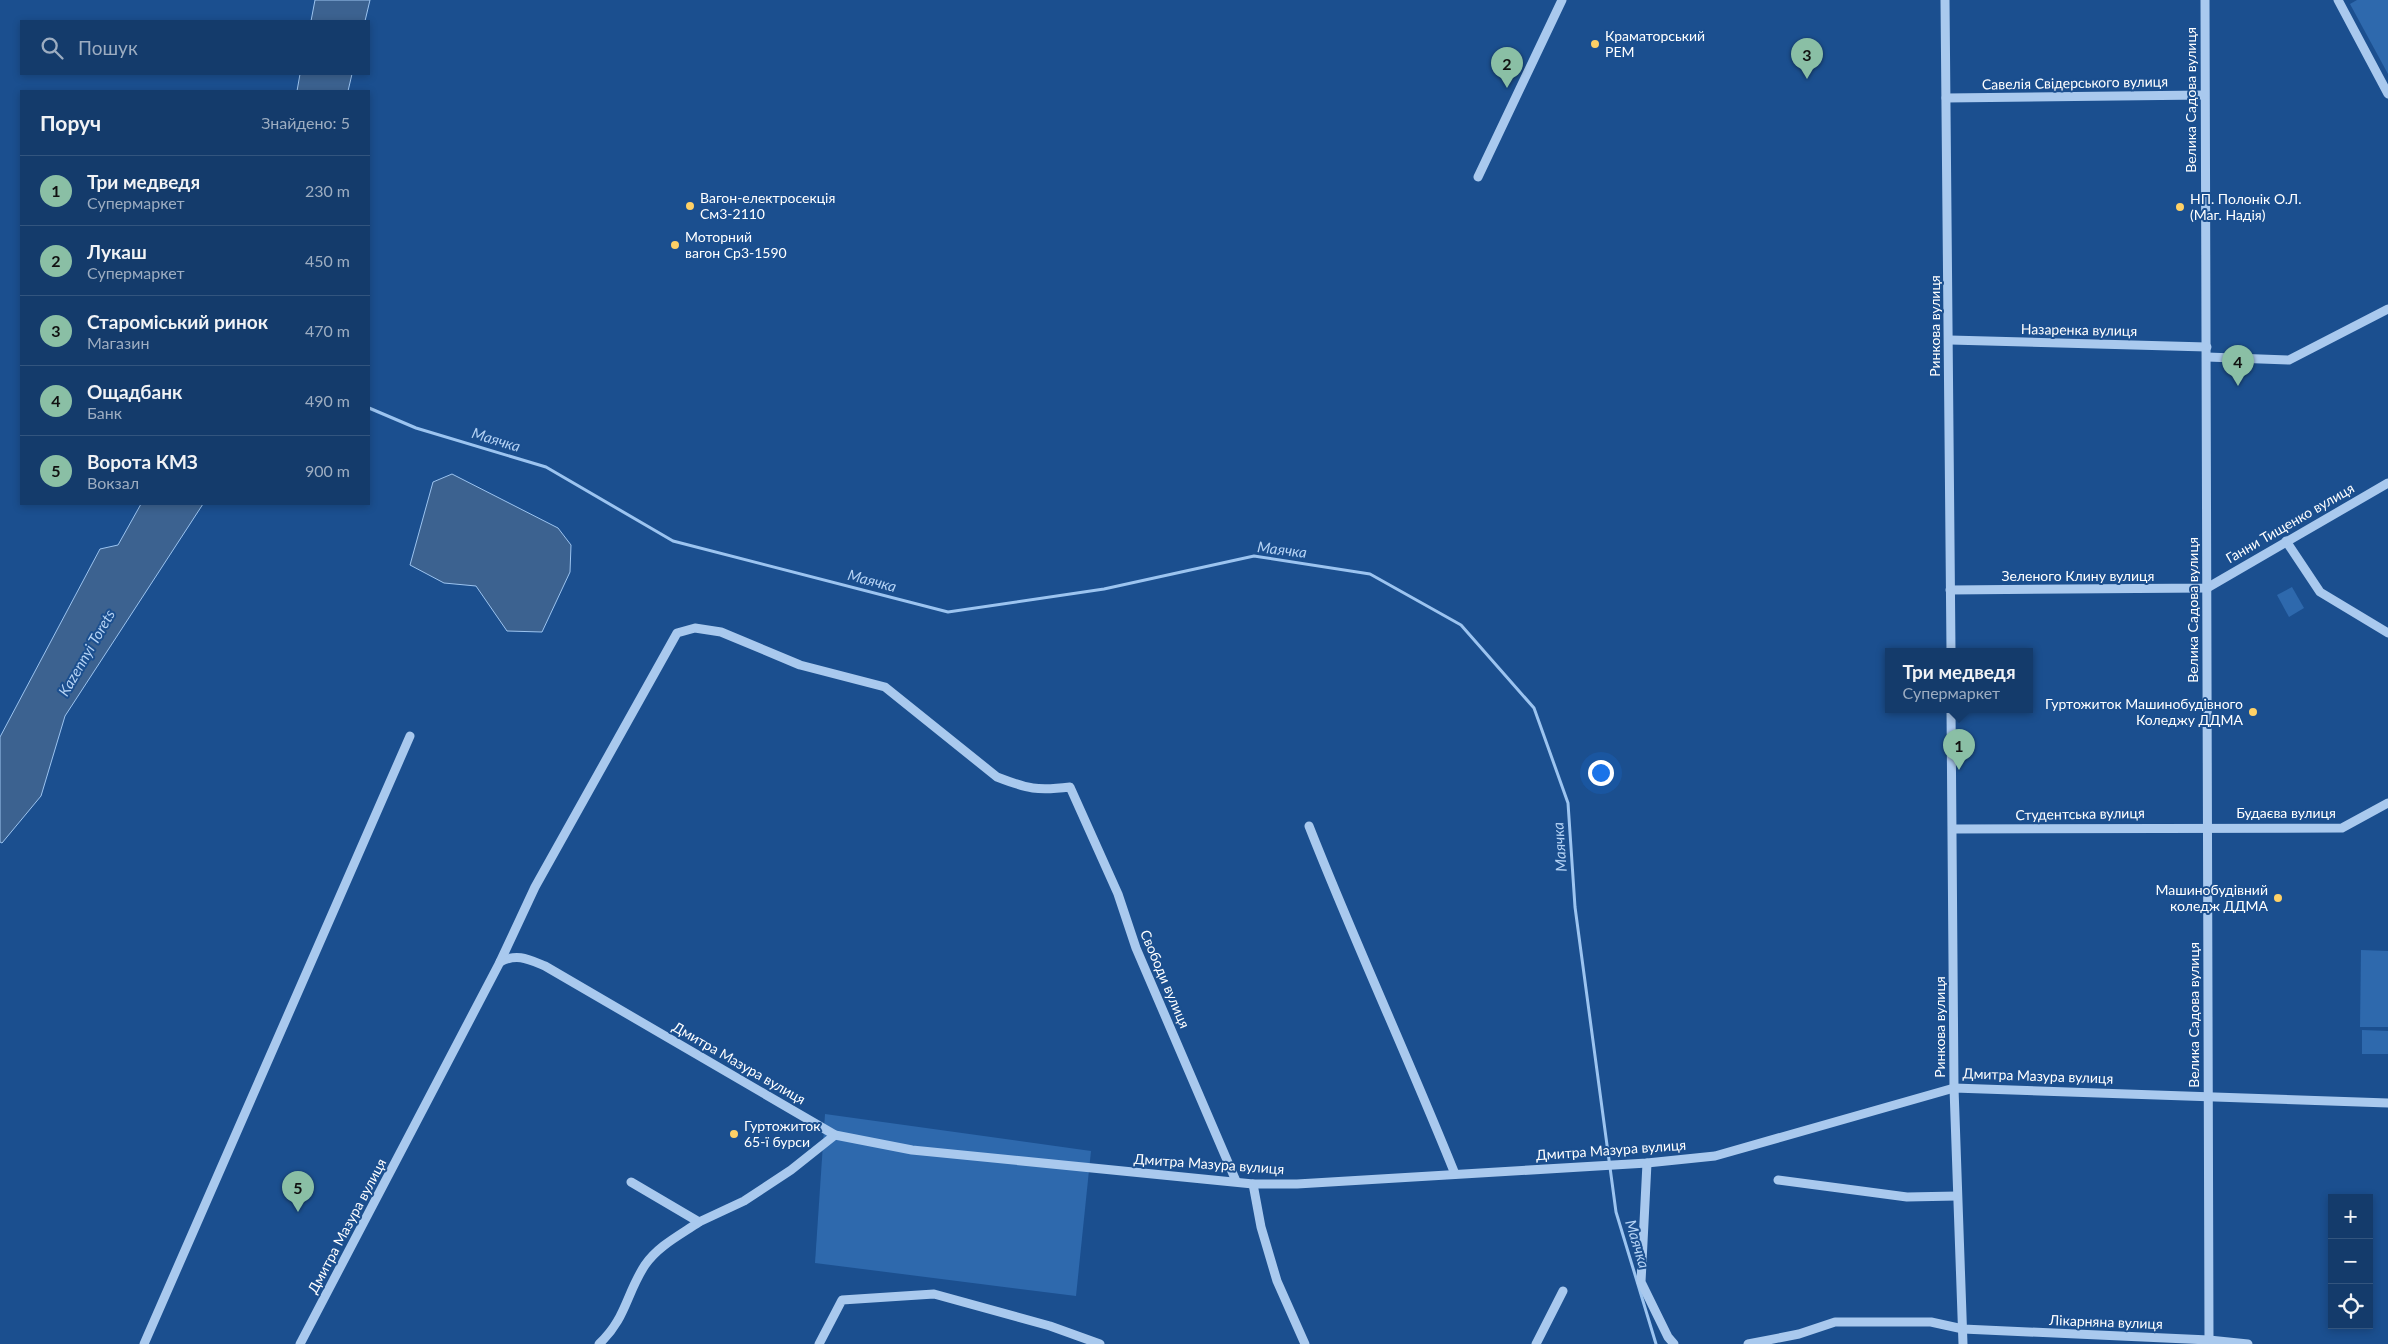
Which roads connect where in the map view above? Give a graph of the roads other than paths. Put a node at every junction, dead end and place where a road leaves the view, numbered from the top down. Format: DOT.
graph roads {
  1 [pos="1562,0"];
  2 [pos="1945,0"];
  3 [pos="2205,0"];
  4 [pos="2341,1"];
  5 [pos="2388,94"];
  6 [pos="2204,95"];
  7 [pos="1946,98"];
  8 [pos="1478,177"];
  9 [pos="2388,309"];
  10 [pos="1950,340"];
  11 [pos="2207,347"];
  12 [pos="2207,357"];
  13 [pos="2388,483"];
  14 [pos="2286,541"];
  15 [pos="2207,588"];
  16 [pos="1950,590"];
  17 [pos="2388,633"];
  18 [pos="1950,648"];
  19 [pos="1951,713"];
  20 [pos="410,736"];
  21 [pos="2388,803"];
  22 [pos="1308,826"];
  23 [pos="2208,827"];
  24 [pos="1953,829"];
  25 [pos="500,962"];
  26 [pos="1954,1088"];
  27 [pos="2208,1095"];
  28 [pos="2388,1103"];
  29 [pos="835,1135"];
  30 [pos="1647,1162"];
  31 [pos="1456,1174"];
  32 [pos="1236,1180"];
  33 [pos="1778,1180"];
  34 [pos="631,1182"];
  35 [pos="1253,1184"];
  36 [pos="1957,1196"];
  37 [pos="699,1222"];
  38 [pos="1563,1291"];
  39 [pos="1963,1329"];
  40 [pos="2209,1340"];
  41 [pos="144,1344"];
  42 [pos="300,1344"];
  43 [pos="599,1344"];
  44 [pos="819,1344"];
  45 [pos="1100,1344"];
  46 [pos="1305,1344"];
  47 [pos="1536,1344"];
  48 [pos="1674,1344"];
  49 [pos="1748,1344"];
  50 [pos="1963,1344"];
  51 [pos="2248,1344"];
  1 -- 8 [label="street"];
  2 -- 7 [label="street, Ринкова вулиця"];
  3 -- 6 [label="street, Велика Садова вулиця"];
  4 -- 5 [label="street"];
  6 -- 7 [label="street, Савелія Свідерського вулиця"];
  6 -- 11 [label="street, Велика Садова вулиця"];
  7 -- 10 [label="street, Ринкова вулиця"];
  9 -- 12 [label="street"];
  10 -- 11 [label="street, Назаренка вулиця"];
  10 -- 16 [label="street, Ринкова вулиця"];
  11 -- 12 [label="street, Велика Садова вулиця"];
  12 -- 15 [label="street, Велика Садова вулиця"];
  13 -- 14 [label="street, Ганни Тищенко вулиця"];
  14 -- 15 [label="street, Ганни Тищенко вулиця"];
  14 -- 17 [label="street"];
  15 -- 16 [label="street, Зеленого Клину вулиця"];
  15 -- 23 [label="street, Велика Садова вулиця"];
  16 -- 18 [label="street, Ринкова вулиця"];
  19 -- 24 [label="street, Ринкова вулиця"];
  20 -- 41 [label="street"];
  21 -- 23 [label="street, Будаєва вулиця"];
  22 -- 31 [label="street"];
  23 -- 24 [label="street, Студентська вулиця"];
  23 -- 27 [label="street, Велика Садова вулиця"];
  24 -- 26 [label="street, Ринкова вулиця"];
  25 -- 29 [label="street, Дмитра Мазура вулиця"];
  25 -- 32 [label="street, Свободи вулиця"];
  25 -- 42 [label="street, Дмитра Мазура вулиця"];
  26 -- 27 [label="street, Дмитра Мазура вулиця"];
  26 -- 30 [label="street, Дмитра Мазура вулиця"];
  26 -- 36 [label="street, Ринкова вулиця"];
  27 -- 28 [label="street, Дмитра Мазура вулиця"];
  27 -- 40 [label="street, Велика Садова вулиця"];
  29 -- 32 [label="street, Дмитра Мазура вулиця"];
  29 -- 37 [label="street"];
  30 -- 31 [label="street, Дмитра Мазура вулиця"];
  30 -- 48 [label="street"];
  31 -- 35 [label="street, Дмитра Мазура вулиця"];
  32 -- 35 [label="street, Дмитра Мазура вулиця"];
  33 -- 36 [label="street"];
  34 -- 37 [label="street"];
  35 -- 46 [label="street"];
  36 -- 39 [label="street, Ринкова вулиця"];
  37 -- 43 [label="street"];
  38 -- 47 [label="street"];
  39 -- 40 [label="street, Лікарняна вулиця"];
  39 -- 49 [label="street, Лікарняна вулиця"];
  39 -- 50 [label="street, Ринкова вулиця"];
  40 -- 51 [label="street, Лікарняна вулиця"];
  44 -- 45 [label="street"];
}
